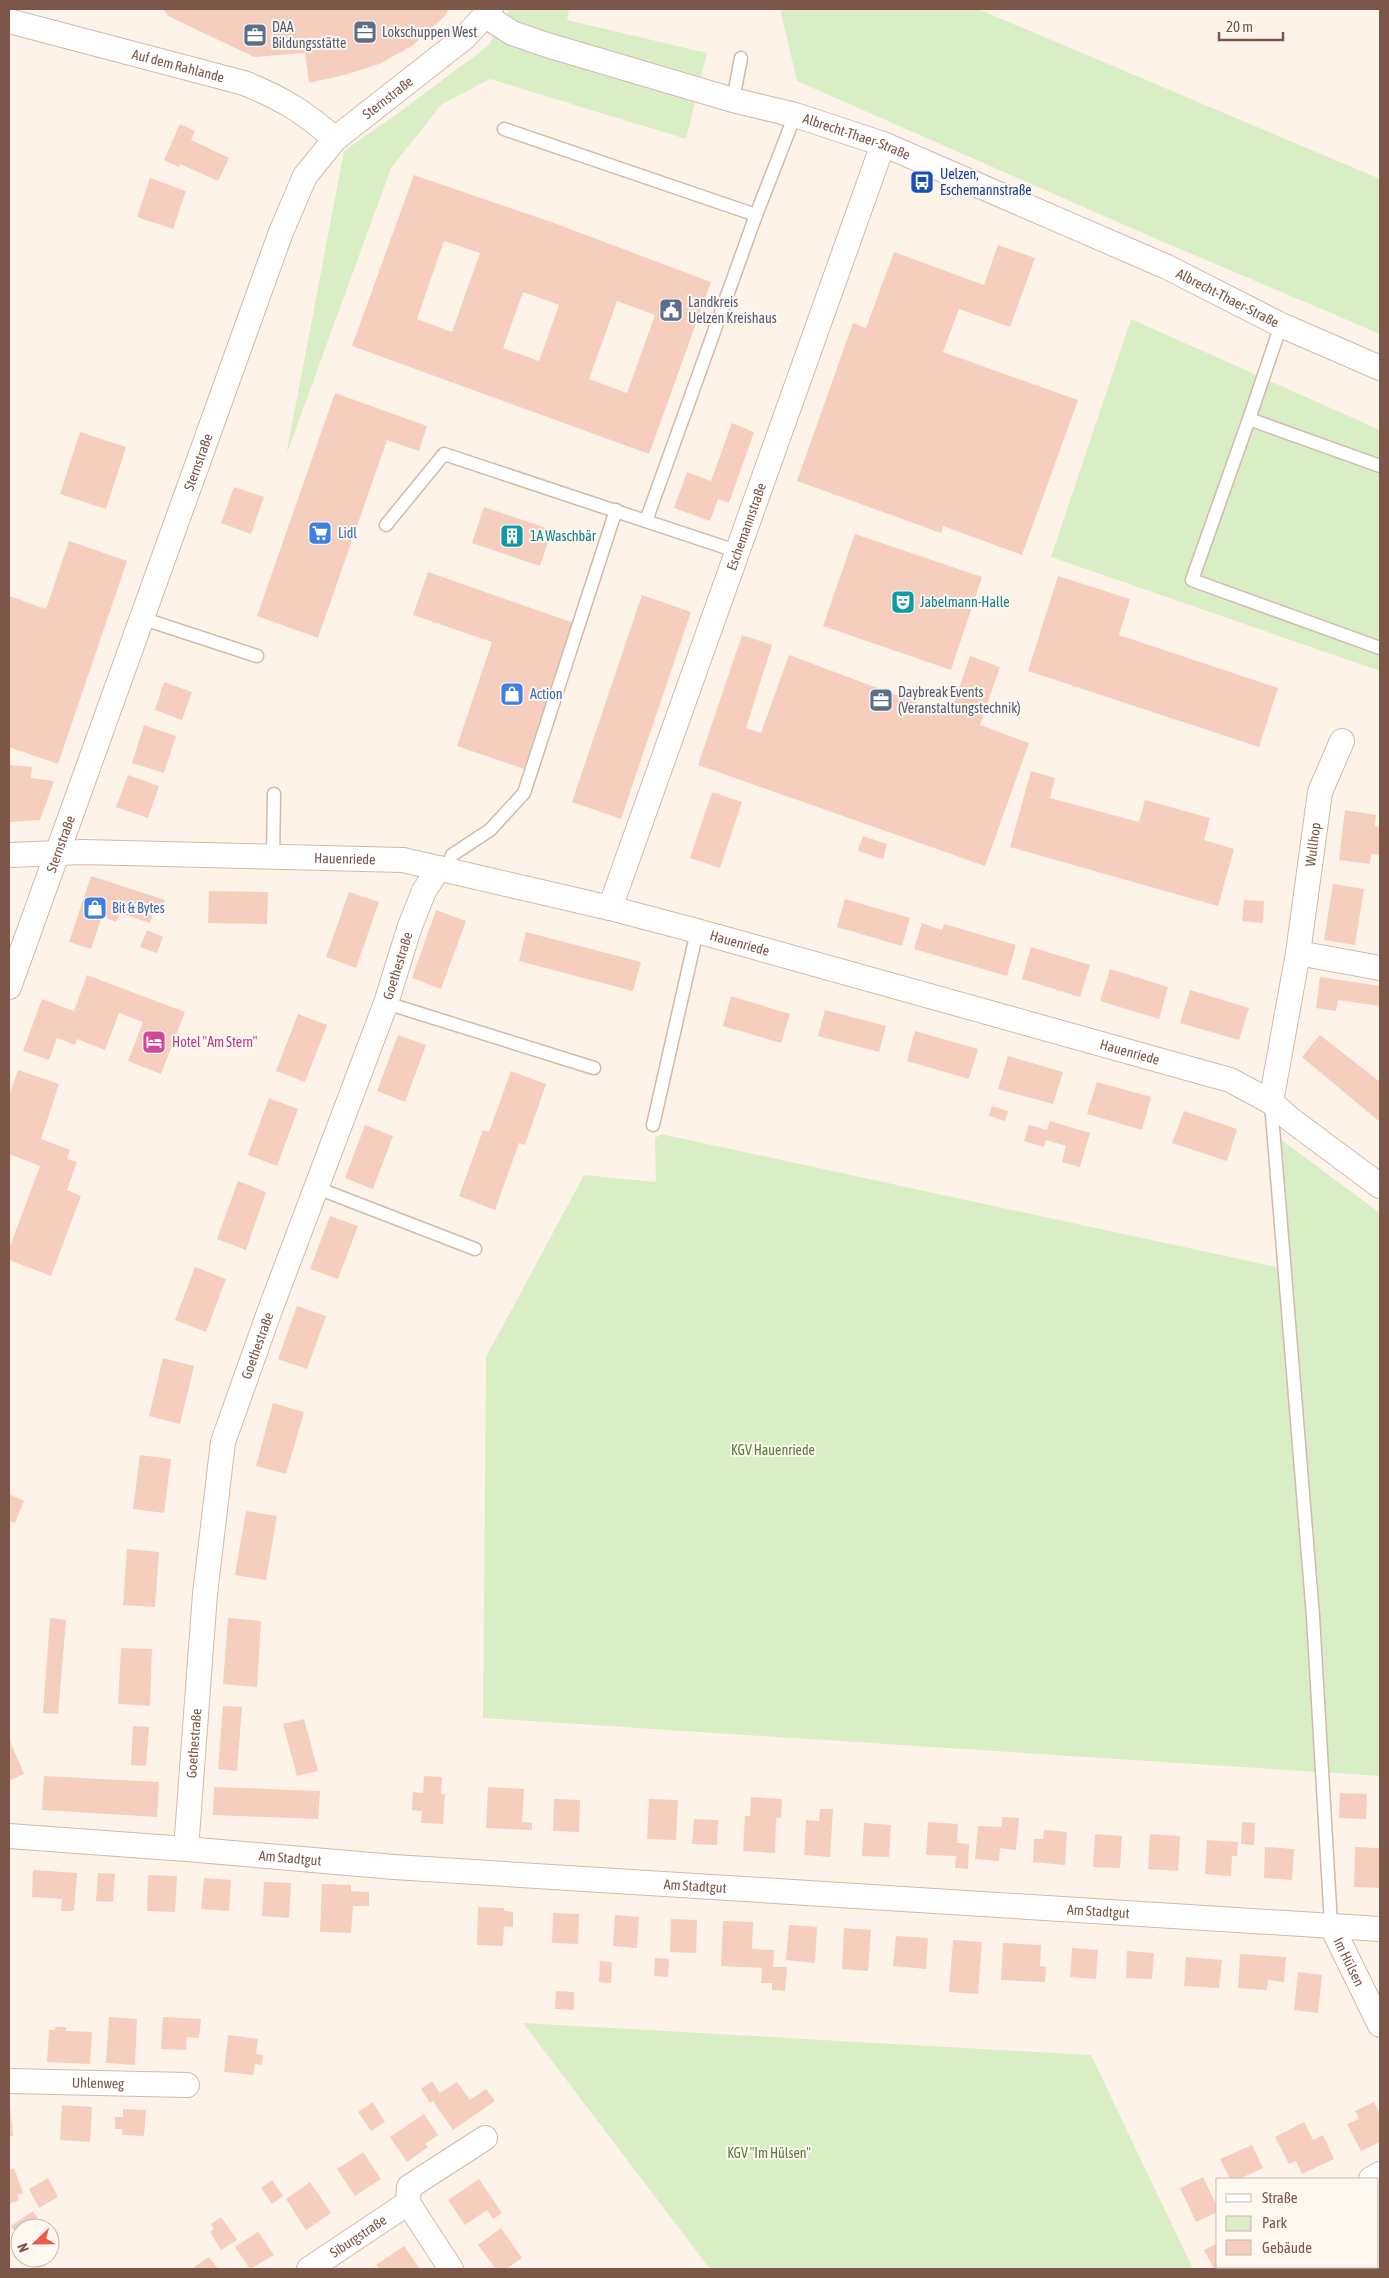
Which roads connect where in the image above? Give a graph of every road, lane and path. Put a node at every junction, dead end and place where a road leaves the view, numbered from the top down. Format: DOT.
graph roads {
  1 [pos="489,12"];
  2 [pos="9,21"];
  3 [pos="741,58"];
  4 [pos="733,100"];
  5 [pos="795,115"];
  6 [pos="504,129"];
  7 [pos="335,139"];
  8 [pos="883,144"];
  9 [pos="756,215"];
  10 [pos="1281,326"];
  11 [pos="1380,368"];
  12 [pos="1249,419"];
  13 [pos="1380,466"];
  14 [pos="616,510"];
  15 [pos="646,521"];
  16 [pos="386,525"];
  17 [pos="736,551"];
  18 [pos="141,618"];
  19 [pos="1380,648"];
  20 [pos="258,656"];
  21 [pos="1342,741"];
  22 [pos="274,794"];
  23 [pos="56,852"];
  24 [pos="9,856"];
  25 [pos="273,858"];
  26 [pos="442,868"];
  27 [pos="610,908"];
  28 [pos="697,931"];
  29 [pos="1298,952"];
  30 [pos="1380,968"];
  31 [pos="9,987"];
  32 [pos="386,1004"];
  33 [pos="594,1068"];
  34 [pos="1271,1102"];
  35 [pos="653,1125"];
  36 [pos="1380,1186"];
  37 [pos="317,1188"];
  38 [pos="475,1248"];
  39 [pos="9,1836"];
  40 [pos="186,1849"];
  41 [pos="1331,1925"];
  42 [pos="1380,1929"];
  43 [pos="1380,2025"];
  44 [pos="9,2081"];
  45 [pos="188,2085"];
  46 [pos="485,2138"];
  47 [pos="408,2203"];
  48 [pos="309,2269"];
  49 [pos="452,2269"];
  1 -- 4 [label="street, Albrecht-Thaer-Straße"];
  1 -- 7 [label="street, Sternstraße"];
  2 -- 7 [label="street, Auf dem Rahlande"];
  3 -- 4 [label="lane"];
  4 -- 5 [label="street, Albrecht-Thaer-Straße"];
  5 -- 8 [label="street, Albrecht-Thaer-Straße"];
  5 -- 9 [label="lane"];
  6 -- 9 [label="lane"];
  7 -- 18 [label="street, Sternstraße"];
  8 -- 10 [label="street, Albrecht-Thaer-Straße"];
  8 -- 17 [label="street, Eschemannstraße"];
  9 -- 15 [label="lane"];
  10 -- 11 [label="street, Albrecht-Thaer-Straße"];
  10 -- 12 [label="lane"];
  12 -- 13 [label="lane"];
  12 -- 19 [label="lane"];
  14 -- 15 [label="lane"];
  14 -- 16 [label="lane"];
  14 -- 26 [label="lane"];
  15 -- 17 [label="lane"];
  17 -- 27 [label="street, Eschemannstraße"];
  18 -- 20 [label="lane"];
  18 -- 23 [label="street, Sternstraße"];
  21 -- 29 [label="street, Wullhop"];
  22 -- 25 [label="lane"];
  23 -- 24 [label="street, Hauenriede"];
  23 -- 25 [label="street, Hauenriede"];
  23 -- 31 [label="street, Sternstraße"];
  25 -- 26 [label="street, Hauenriede"];
  26 -- 27 [label="street, Hauenriede"];
  26 -- 32 [label="street, Goethestraße"];
  27 -- 28 [label="street, Hauenriede"];
  28 -- 34 [label="street, Hauenriede"];
  28 -- 35 [label="lane"];
  29 -- 30 [label="street"];
  29 -- 34 [label="street, Wullhop"];
  32 -- 33 [label="lane"];
  32 -- 37 [label="street, Goethestraße"];
  34 -- 36 [label="street, Hauenriede"];
  34 -- 41 [label="lane"];
  37 -- 38 [label="lane"];
  37 -- 40 [label="street, Goethestraße"];
  39 -- 40 [label="street, Am Stadtgut"];
  40 -- 41 [label="street, Am Stadtgut"];
  41 -- 42 [label="street, Am Stadtgut"];
  41 -- 43 [label="street, Im Hülsen"];
  44 -- 45 [label="street, Uhlenweg"];
  46 -- 47 [label="street"];
  47 -- 48 [label="street, Siburgstraße"];
  47 -- 49 [label="street"];
}
